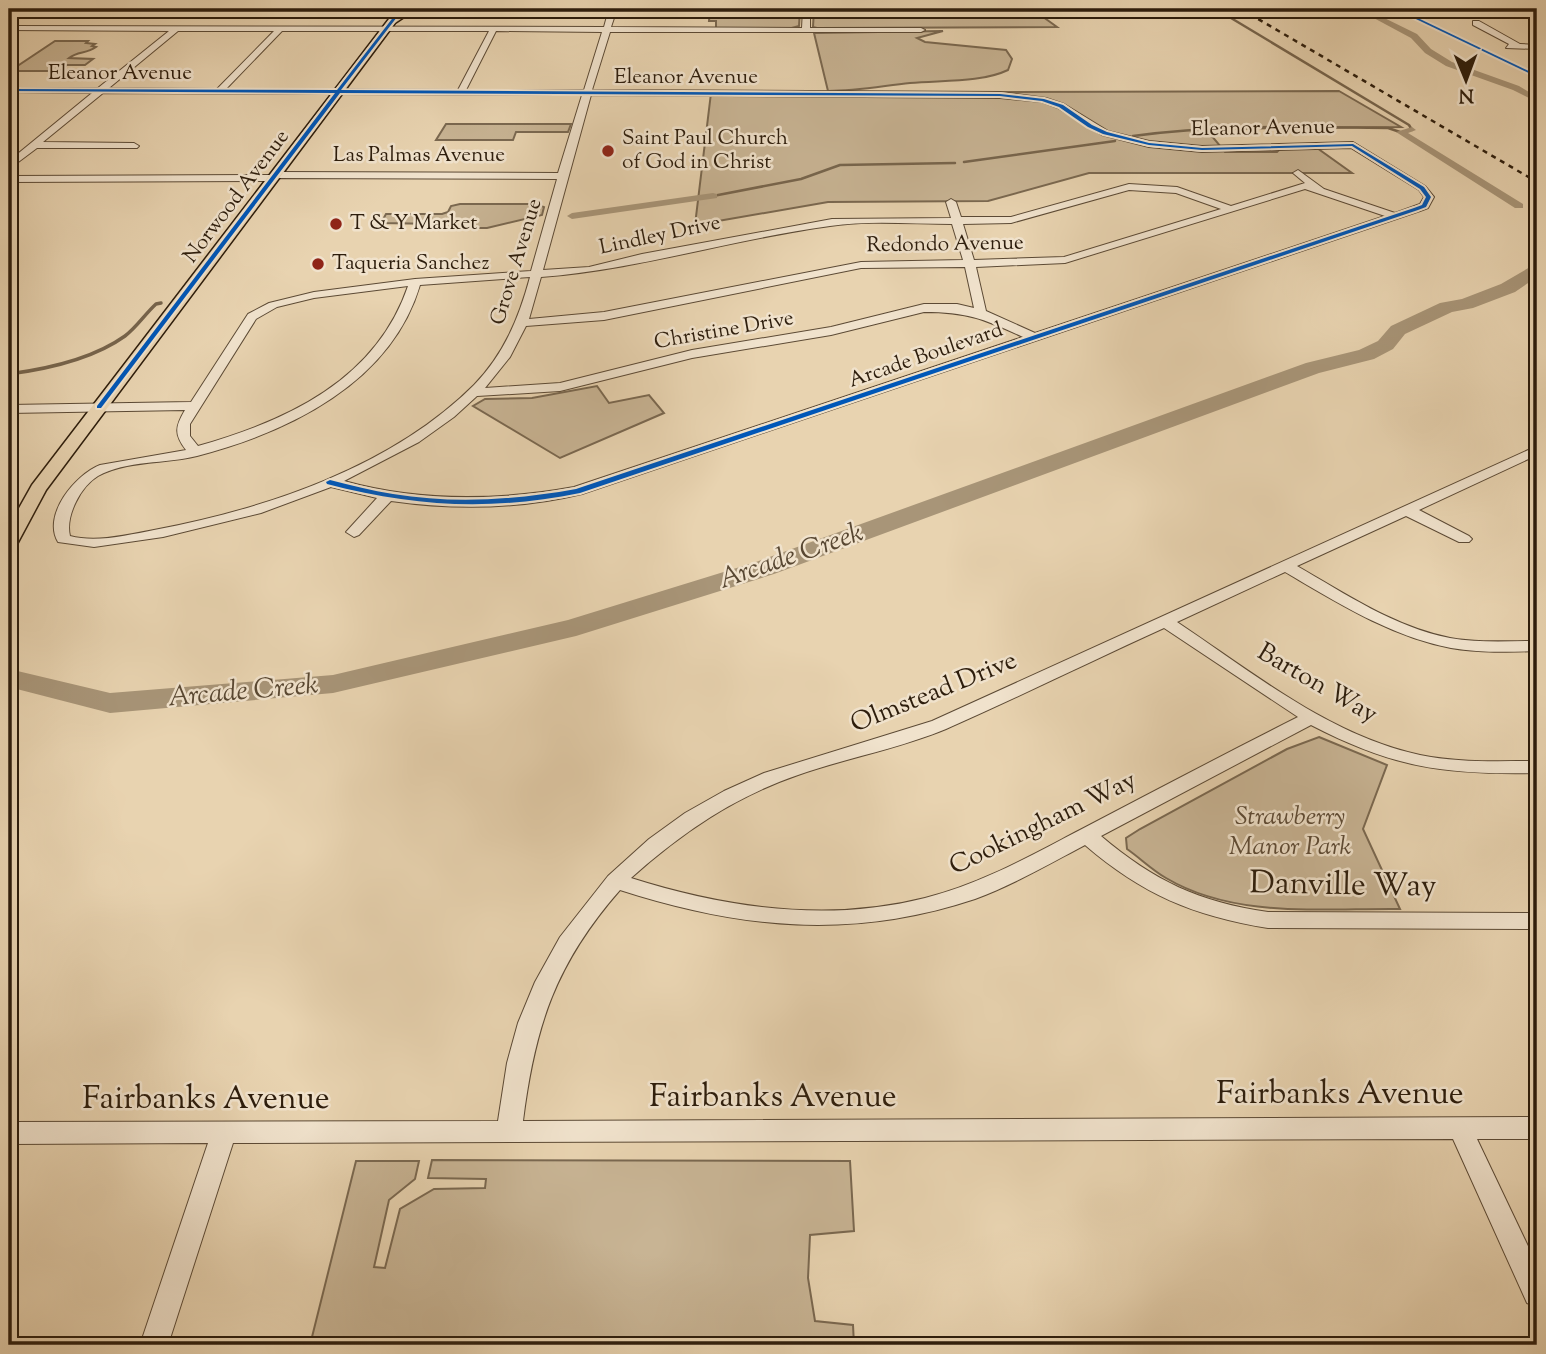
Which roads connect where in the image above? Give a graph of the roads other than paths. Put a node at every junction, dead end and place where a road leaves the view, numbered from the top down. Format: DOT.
graph roads {
  1 [pos="613,9"];
  2 [pos="807,9"];
  3 [pos="402,12"];
  4 [pos="1476,23"];
  5 [pos="281,28"];
  6 [pos="9,29"];
  7 [pos="175,29"];
  8 [pos="386,29"];
  9 [pos="493,30"];
  10 [pos="806,30"];
  11 [pos="921,30"];
  12 [pos="606,31"];
  13 [pos="1506,45"];
  14 [pos="1520,47"];
  15 [pos="1537,47"];
  16 [pos="9,90"];
  17 [pos="100,91"];
  18 [pos="218,92"];
  19 [pos="338,93"];
  20 [pos="460,94"];
  21 [pos="587,95"];
  22 [pos="35,145"];
  23 [pos="1353,145"];
  24 [pos="134,146"];
  25 [pos="9,166"];
  26 [pos="1298,173"];
  27 [pos="563,176"];
  28 [pos="274,177"];
  29 [pos="9,179"];
  30 [pos="1321,191"];
  31 [pos="951,202"];
  32 [pos="1231,209"];
  33 [pos="1394,216"];
  34 [pos="957,221"];
  35 [pos="970,263"];
  36 [pos="537,274"];
  37 [pos="415,282"];
  38 [pos="981,313"];
  39 [pos="521,323"];
  40 [pos="1035,338"];
  41 [pos="473,392"];
  42 [pos="99,407"];
  43 [pos="194,407"];
  44 [pos="9,409"];
  45 [pos="195,452"];
  46 [pos="1531,458"];
  47 [pos="330,482"];
  48 [pos="386,497"];
  49 [pos="1407,510"];
  50 [pos="354,533"];
  51 [pos="1464,539"];
  52 [pos="9,542"];
  53 [pos="1286,566"];
  54 [pos="1165,621"];
  55 [pos="1537,646"];
  56 [pos="1312,717"];
  57 [pos="1537,767"];
  58 [pos="1086,835"];
  59 [pos="615,881"];
  60 [pos="1537,921"];
  61 [pos="1460,1128"];
  62 [pos="1537,1128"];
  63 [pos="509,1132"];
  64 [pos="9,1133"];
  65 [pos="224,1133"];
  66 [pos="1537,1294"];
  67 [pos="154,1345"];
  1 -- 12 [label="street, Grove Avenue"];
  2 -- 10 [label="street"];
  3 -- 8 [label="main road, Norwood Avenue"];
  4 -- 14 [label="street"];
  5 -- 7 [label="street"];
  5 -- 8 [label="street"];
  5 -- 18 [label="street"];
  6 -- 7 [label="street"];
  7 -- 17 [label="street"];
  8 -- 9 [label="street"];
  8 -- 19 [label="main road, Norwood Avenue"];
  9 -- 12 [label="street"];
  9 -- 20 [label="street"];
  10 -- 11 [label="street"];
  10 -- 12 [label="street"];
  12 -- 21 [label="street, Grove Avenue"];
  13 -- 14 [label="street"];
  14 -- 15 [label="street"];
  16 -- 17 [label="street, Eleanor Avenue"];
  17 -- 18 [label="street, Eleanor Avenue"];
  17 -- 22 [label="street"];
  18 -- 19 [label="street, Eleanor Avenue"];
  19 -- 20 [label="street, Eleanor Avenue"];
  19 -- 28 [label="main road, Norwood Avenue"];
  20 -- 21 [label="street, Eleanor Avenue"];
  21 -- 23 [label="street, Eleanor Avenue"];
  21 -- 27 [label="street, Grove Avenue"];
  22 -- 24 [label="street"];
  22 -- 25 [label="street"];
  23 -- 33 [label="street, Arcade Boulevard"];
  26 -- 30 [label="street"];
  27 -- 28 [label="street, Las Palmas Avenue"];
  27 -- 36 [label="street, Grove Avenue"];
  28 -- 29 [label="street, Las Palmas Avenue"];
  28 -- 42 [label="main road, Norwood Avenue"];
  30 -- 32 [label="street, Redondo Avenue"];
  30 -- 33 [label="street"];
  31 -- 34 [label="street"];
  32 -- 34 [label="street, Lindley Drive"];
  32 -- 35 [label="street, Redondo Avenue"];
  33 -- 40 [label="street, Arcade Boulevard"];
  34 -- 35 [label="street"];
  34 -- 36 [label="street, Lindley Drive"];
  35 -- 38 [label="street"];
  35 -- 39 [label="street, Redondo Avenue"];
  36 -- 37 [label="street, Lindley Drive"];
  36 -- 39 [label="street, Grove Avenue"];
  37 -- 43 [label="street, Lindley Drive"];
  37 -- 45 [label="street"];
  38 -- 40 [label="street, Christine Drive"];
  38 -- 41 [label="street, Christine Drive"];
  39 -- 41 [label="street, Grove Avenue"];
  40 -- 48 [label="street, Arcade Boulevard"];
  41 -- 47 [label="street, Grove Avenue"];
  42 -- 43 [label="street"];
  42 -- 44 [label="street"];
  42 -- 52 [label="main road, Norwood Avenue"];
  43 -- 45 [label="street, Lindley Drive"];
  45 -- 47 [label="street"];
  46 -- 49 [label="street, Olmstead Drive"];
  47 -- 48 [label="street, Arcade Boulevard"];
  48 -- 50 [label="street"];
  49 -- 51 [label="street"];
  49 -- 53 [label="street, Olmstead Drive"];
  53 -- 54 [label="street, Olmstead Drive"];
  53 -- 55 [label="street"];
  54 -- 56 [label="street, Barton Way"];
  54 -- 59 [label="street, Olmstead Drive"];
  56 -- 57 [label="street, Barton Way"];
  56 -- 58 [label="street, Cookingham Way"];
  58 -- 59 [label="street, Cookingham Way"];
  58 -- 60 [label="street, Danville Way"];
  59 -- 63 [label="street, Olmstead Drive"];
  61 -- 62 [label="street, Fairbanks Avenue"];
  61 -- 63 [label="street, Fairbanks Avenue"];
  61 -- 66 [label="street"];
  63 -- 65 [label="street, Fairbanks Avenue"];
  64 -- 65 [label="street, Fairbanks Avenue"];
  65 -- 67 [label="street"];
}
